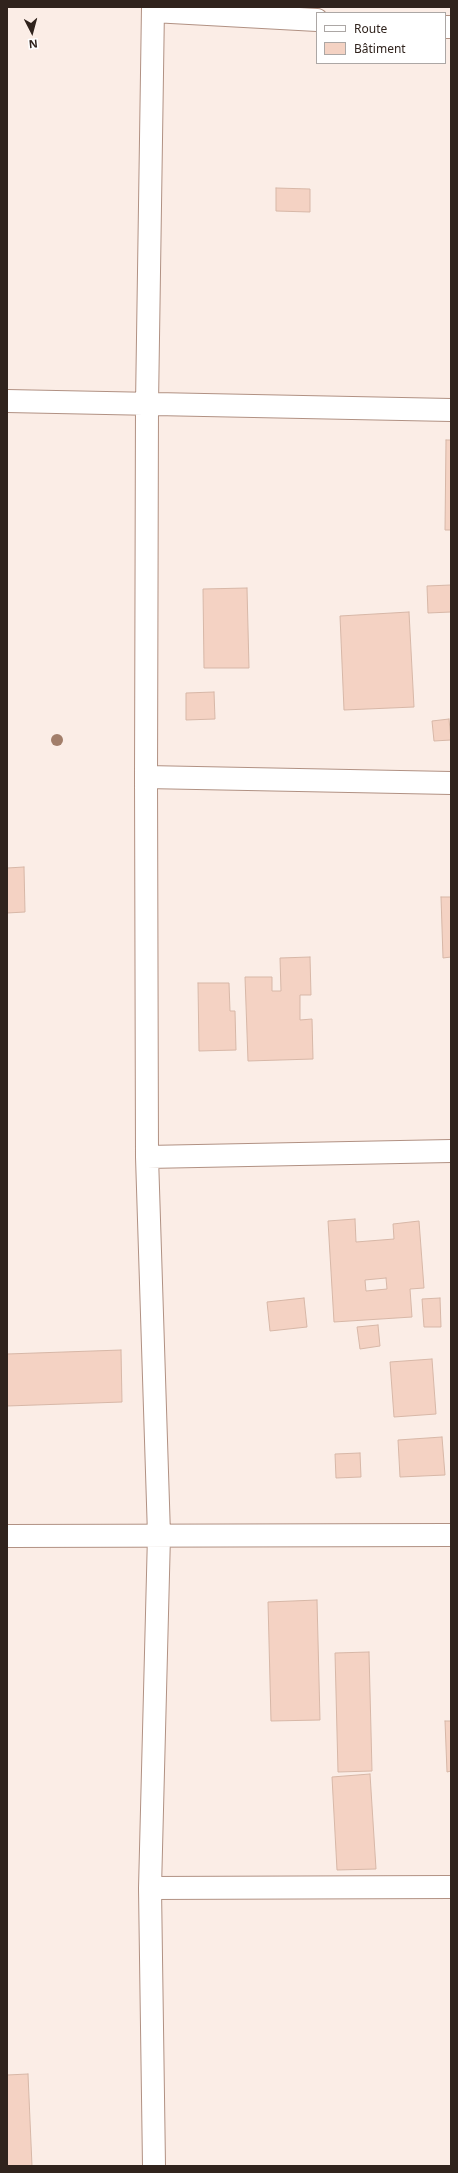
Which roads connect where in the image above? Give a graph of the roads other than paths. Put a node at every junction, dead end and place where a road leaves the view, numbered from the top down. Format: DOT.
graph roads {
  1 [pos="153,9"];
  2 [pos="316,20"];
  3 [pos="7,401"];
  4 [pos="147,404"];
  5 [pos="451,410"];
  6 [pos="146,776"];
  7 [pos="451,783"];
  8 [pos="451,1151"];
  9 [pos="147,1157"];
  10 [pos="159,1535"];
  11 [pos="451,1535"];
  12 [pos="7,1536"];
  13 [pos="451,1887"];
  14 [pos="150,1888"];
  15 [pos="154,2166"];
  1 -- 2 [label="street"];
  1 -- 4 [label="street"];
  3 -- 4 [label="street"];
  4 -- 5 [label="street"];
  4 -- 6 [label="street"];
  6 -- 7 [label="street"];
  6 -- 9 [label="street"];
  8 -- 9 [label="street"];
  9 -- 10 [label="street"];
  10 -- 11 [label="street"];
  10 -- 12 [label="street"];
  10 -- 14 [label="street"];
  13 -- 14 [label="street"];
  14 -- 15 [label="street"];
}
